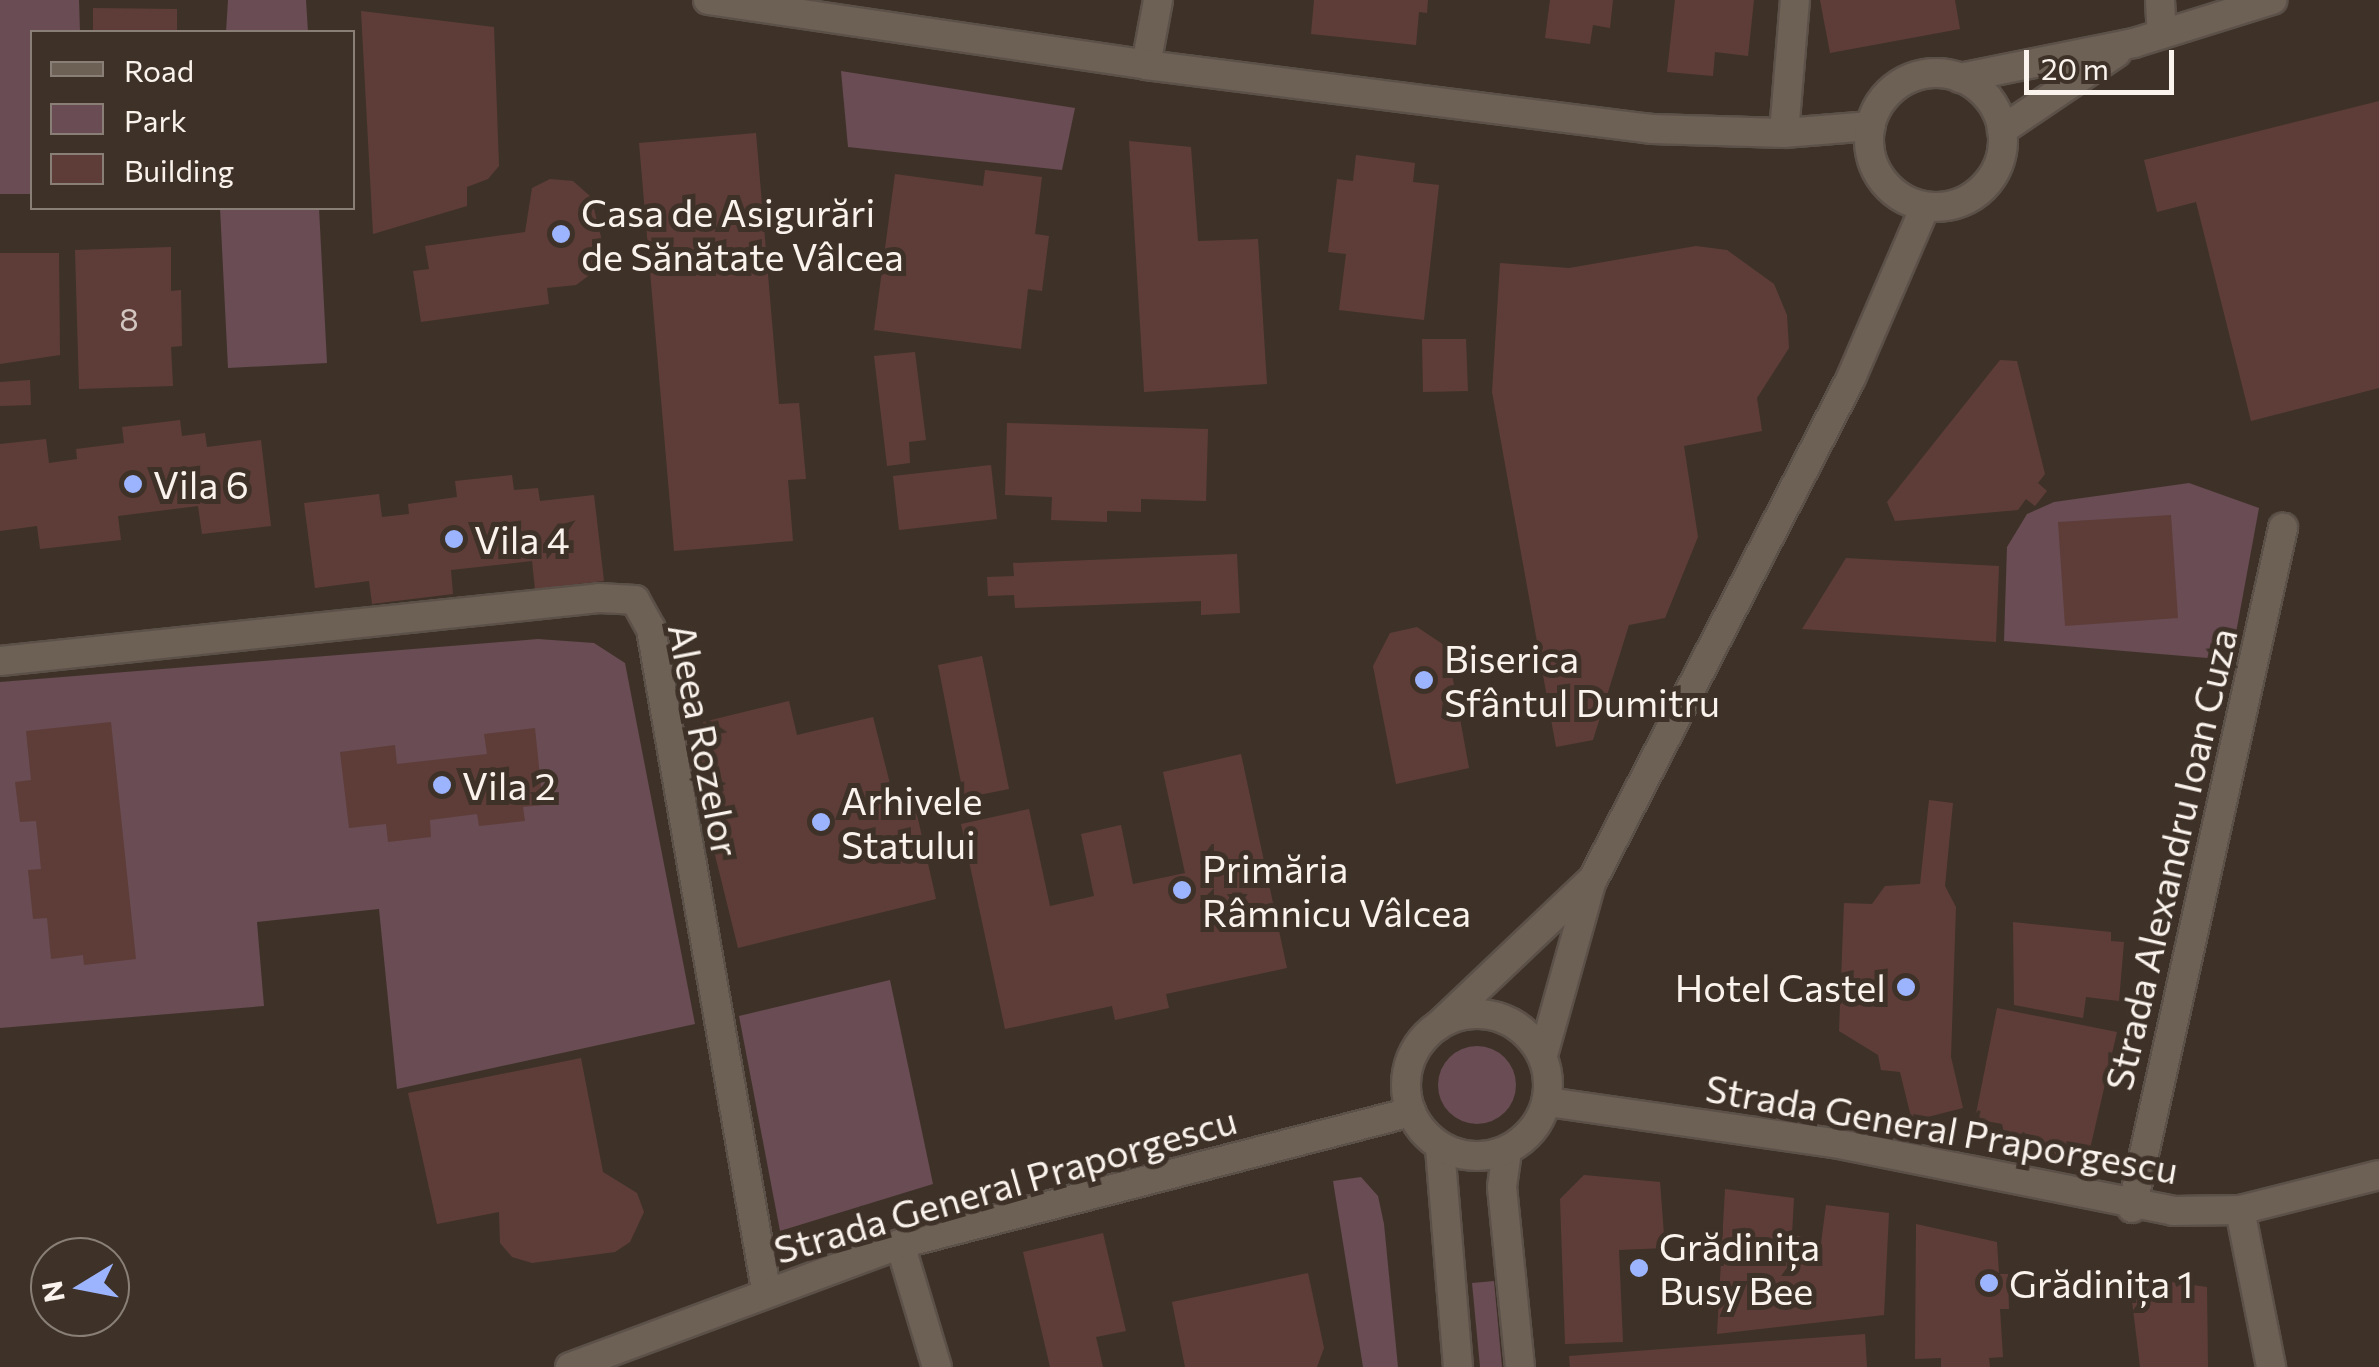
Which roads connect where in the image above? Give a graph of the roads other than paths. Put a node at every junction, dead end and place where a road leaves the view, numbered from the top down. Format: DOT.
graph roads {
  1 [pos="708,0"];
  2 [pos="1158,0"];
  3 [pos="1795,0"];
  4 [pos="2160,0"];
  5 [pos="2272,0"];
  6 [pos="2162,33"];
  7 [pos="2134,42"];
  8 [pos="1146,65"];
  9 [pos="1960,78"];
  10 [pos="1871,126"];
  11 [pos="2002,130"];
  12 [pos="1784,133"];
  13 [pos="1925,206"];
  14 [pos="2283,528"];
  15 [pos="0,661"];
  16 [pos="1593,879"];
  17 [pos="1439,1024"];
  18 [pos="1543,1055"];
  19 [pos="1548,1102"];
  20 [pos="1411,1112"];
  21 [pos="1440,1148"];
  22 [pos="1507,1151"];
  23 [pos="2379,1176"];
  24 [pos="2132,1208"];
  25 [pos="2240,1210"];
  26 [pos="900,1244"];
  27 [pos="766,1289"];
  28 [pos="570,1367"];
  29 [pos="937,1367"];
  30 [pos="1458,1367"];
  31 [pos="1520,1367"];
  32 [pos="2271,1367"];
  1 -- 8 [label="street"];
  2 -- 8 [label="street"];
  3 -- 12 [label="street"];
  4 -- 6 [label="street"];
  5 -- 6 [label="street"];
  6 -- 7 [label="street"];
  7 -- 9 [label="street"];
  7 -- 11 [label="street"];
  8 -- 12 [label="street"];
  9 -- 10 [label="street"];
  9 -- 11 [label="street"];
  10 -- 12 [label="street"];
  10 -- 13 [label="street"];
  11 -- 13 [label="street"];
  13 -- 16 [label="street"];
  14 -- 24 [label="street, Strada Alexandru Ioan Cuza"];
  15 -- 27 [label="street, Aleea Rozelor"];
  16 -- 17 [label="street"];
  16 -- 18 [label="street"];
  17 -- 18 [label="street"];
  17 -- 20 [label="street"];
  18 -- 19 [label="street"];
  19 -- 22 [label="street"];
  19 -- 24 [label="street, Strada General Praporgescu"];
  20 -- 21 [label="street"];
  20 -- 26 [label="street, Strada General Praporgescu"];
  21 -- 22 [label="street"];
  21 -- 30 [label="street"];
  22 -- 31 [label="street"];
  23 -- 25 [label="street, Strada General Praporgescu"];
  24 -- 25 [label="street, Strada General Praporgescu"];
  25 -- 32 [label="street"];
  26 -- 27 [label="street, Strada General Praporgescu"];
  26 -- 29 [label="street"];
  27 -- 28 [label="street, Strada General Praporgescu"];
}
